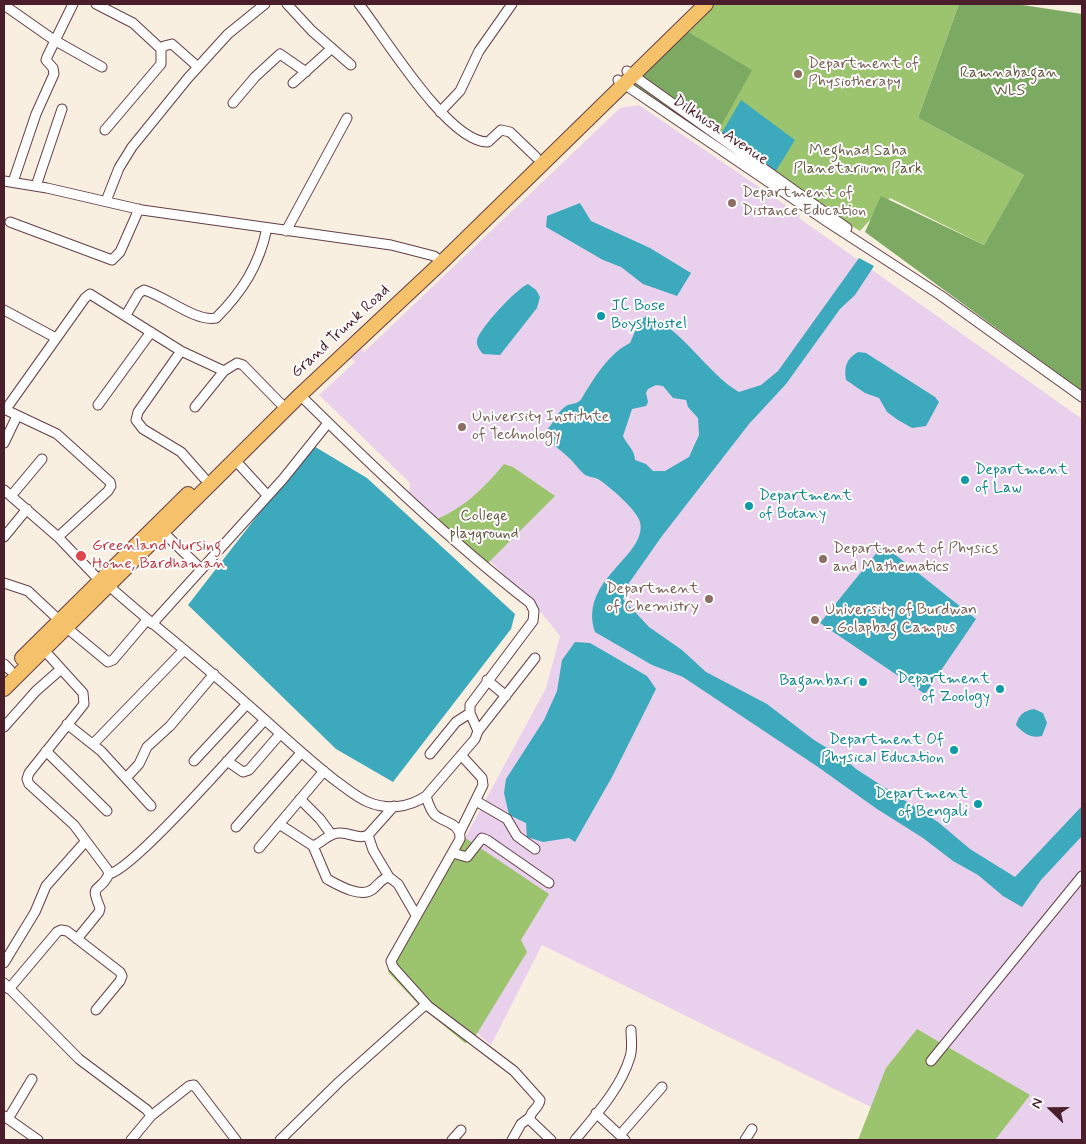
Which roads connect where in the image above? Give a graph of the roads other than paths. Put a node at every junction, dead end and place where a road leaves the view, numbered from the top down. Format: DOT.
graph roads {
  1 [pos="73,4"];
  2 [pos="96,4"];
  3 [pos="265,4"];
  4 [pos="287,4"];
  5 [pos="359,4"];
  6 [pos="512,4"];
  7 [pos="692,4"];
  8 [pos="706,4"];
  9 [pos="4,5"];
  10 [pos="54,40"];
  11 [pos="332,48"];
  12 [pos="161,49"];
  13 [pos="351,65"];
  14 [pos="102,67"];
  15 [pos="198,67"];
  16 [pos="306,72"];
  17 [pos="625,78"];
  18 [pos="293,83"];
  19 [pos="233,103"];
  20 [pos="62,109"];
  21 [pos="440,112"];
  22 [pos="347,118"];
  23 [pos="105,130"];
  24 [pos="536,157"];
  25 [pos="8,182"];
  26 [pos="36,186"];
  27 [pos="106,201"];
  28 [pos="139,209"];
  29 [pos="10,222"];
  30 [pos="266,228"];
  31 [pos="286,231"];
  32 [pos="438,259"];
  33 [pos="4,310"];
  34 [pos="126,315"];
  35 [pos="151,332"];
  36 [pos="56,338"];
  37 [pos="181,351"];
  38 [pos="224,371"];
  39 [pos="300,395"];
  40 [pos="1082,397"];
  41 [pos="281,404"];
  42 [pos="98,405"];
  43 [pos="195,408"];
  44 [pos="5,409"];
  45 [pos="17,416"];
  46 [pos="328,423"];
  47 [pos="4,443"];
  48 [pos="42,459"];
  49 [pos="235,460"];
  50 [pos="204,478"];
  51 [pos="7,493"];
  52 [pos="267,495"];
  53 [pos="27,509"];
  54 [pos="163,532"];
  55 [pos="58,536"];
  56 [pos="4,537"];
  57 [pos="201,569"];
  58 [pos="4,583"];
  59 [pos="104,584"];
  60 [pos="150,622"];
  61 [pos="63,624"];
  62 [pos="44,650"];
  63 [pos="184,650"];
  64 [pos="535,658"];
  65 [pos="61,669"];
  66 [pos="6,670"];
  67 [pos="214,674"];
  68 [pos="487,680"];
  69 [pos="4,690"];
  70 [pos="506,696"];
  71 [pos="247,704"];
  72 [pos="470,713"];
  73 [pos="264,720"];
  74 [pos="68,724"];
  75 [pos="4,727"];
  76 [pos="478,730"];
  77 [pos="280,734"];
  78 [pos="93,744"];
  79 [pos="46,751"];
  80 [pos="301,753"];
  81 [pos="430,754"];
  82 [pos="461,755"];
  83 [pos="227,760"];
  84 [pos="194,761"];
  85 [pos="324,771"];
  86 [pos="126,778"];
  87 [pos="426,796"];
  88 [pos="300,799"];
  89 [pos="476,801"];
  90 [pos="152,806"];
  91 [pos="394,806"];
  92 [pos="106,812"];
  93 [pos="279,824"];
  94 [pos="236,827"];
  95 [pos="460,832"];
  96 [pos="331,834"];
  97 [pos="368,835"];
  98 [pos="85,842"];
  99 [pos="313,846"];
  100 [pos="259,848"];
  101 [pos="535,849"];
  102 [pos="453,853"];
  103 [pos="109,874"];
  104 [pos="1082,876"];
  105 [pos="389,877"];
  106 [pos="549,883"];
  107 [pos="416,915"];
  108 [pos="77,939"];
  109 [pos="4,963"];
  110 [pos="6,986"];
  111 [pos="428,1006"];
  112 [pos="96,1010"];
  113 [pos="631,1030"];
  114 [pos="931,1061"];
  115 [pos="32,1079"];
  116 [pos="662,1087"];
  117 [pos="596,1113"];
  118 [pos="151,1116"];
  119 [pos="6,1117"];
  120 [pos="529,1118"];
  121 [pos="752,1129"];
  122 [pos="461,1130"];
  123 [pos="622,1137"];
  124 [pos="38,1140"];
  125 [pos="131,1140"];
  126 [pos="236,1140"];
  127 [pos="280,1140"];
  128 [pos="452,1140"];
  129 [pos="512,1140"];
  130 [pos="550,1140"];
  131 [pos="575,1140"];
  132 [pos="746,1140"];
  1 -- 10 [label="street"];
  2 -- 12 [label="street"];
  3 -- 15 [label="street"];
  4 -- 11 [label="street"];
  5 -- 21 [label="street"];
  6 -- 21 [label="street"];
  7 -- 17 [label="main road, Grand Trunk Road"];
  8 -- 17 [label="main road, Grand Trunk Road"];
  9 -- 10 [label="street"];
  10 -- 14 [label="street"];
  10 -- 25 [label="street"];
  11 -- 13 [label="street"];
  11 -- 16 [label="street"];
  12 -- 15 [label="street"];
  12 -- 23 [label="street"];
  15 -- 27 [label="street"];
  16 -- 18 [label="street"];
  16 -- 19 [label="street"];
  17 -- 24 [label="main road, Grand Trunk Road"];
  17 -- 32 [label="main road, Grand Trunk Road"];
  17 -- 40 [label="street, Dilkhusa Avenue"];
  20 -- 26 [label="street"];
  21 -- 24 [label="street"];
  22 -- 31 [label="street"];
  24 -- 32 [label="main road, Grand Trunk Road"];
  25 -- 26 [label="street"];
  26 -- 27 [label="street"];
  27 -- 28 [label="street"];
  28 -- 29 [label="street"];
  28 -- 30 [label="street"];
  30 -- 31 [label="street"];
  30 -- 34 [label="street"];
  31 -- 32 [label="street"];
  32 -- 39 [label="main road, Grand Trunk Road"];
  32 -- 41 [label="main road, Grand Trunk Road"];
  33 -- 36 [label="street"];
  34 -- 35 [label="street"];
  34 -- 36 [label="street"];
  35 -- 37 [label="street"];
  35 -- 42 [label="street"];
  36 -- 44 [label="street"];
  37 -- 38 [label="street"];
  37 -- 50 [label="street"];
  38 -- 41 [label="street"];
  38 -- 43 [label="street"];
  39 -- 46 [label="street"];
  39 -- 49 [label="main road, Grand Trunk Road"];
  41 -- 50 [label="main road, Grand Trunk Road"];
  44 -- 45 [label="street"];
  45 -- 47 [label="street"];
  45 -- 55 [label="street"];
  46 -- 52 [label="street"];
  46 -- 68 [label="street"];
  48 -- 51 [label="street"];
  49 -- 52 [label="street"];
  49 -- 54 [label="main road, Grand Trunk Road"];
  50 -- 59 [label="main road, Grand Trunk Road"];
  51 -- 53 [label="street"];
  52 -- 57 [label="street"];
  53 -- 55 [label="street"];
  53 -- 56 [label="street"];
  54 -- 57 [label="street"];
  54 -- 59 [label="main road, Grand Trunk Road"];
  55 -- 59 [label="street"];
  57 -- 60 [label="street"];
  58 -- 61 [label="street"];
  59 -- 60 [label="street"];
  59 -- 61 [label="main road, Grand Trunk Road"];
  60 -- 61 [label="street"];
  60 -- 63 [label="street"];
  61 -- 62 [label="main road, Grand Trunk Road"];
  61 -- 66 [label="main road, Grand Trunk Road"];
  62 -- 65 [label="street"];
  62 -- 69 [label="main road, Grand Trunk Road"];
  63 -- 67 [label="street"];
  63 -- 78 [label="street"];
  64 -- 70 [label="street"];
  65 -- 74 [label="street"];
  65 -- 75 [label="street"];
  67 -- 71 [label="street"];
  67 -- 86 [label="street"];
  68 -- 70 [label="street"];
  68 -- 72 [label="street"];
  70 -- 76 [label="street"];
  71 -- 73 [label="street"];
  71 -- 84 [label="street"];
  72 -- 76 [label="street"];
  72 -- 81 [label="street"];
  73 -- 77 [label="street"];
  73 -- 83 [label="street"];
  74 -- 78 [label="street"];
  74 -- 79 [label="street"];
  76 -- 82 [label="street"];
  77 -- 80 [label="street"];
  77 -- 83 [label="street"];
  78 -- 86 [label="street"];
  79 -- 92 [label="street"];
  79 -- 98 [label="street"];
  80 -- 85 [label="street"];
  80 -- 94 [label="street"];
  82 -- 87 [label="street"];
  82 -- 89 [label="street"];
  83 -- 103 [label="street"];
  85 -- 88 [label="street"];
  85 -- 91 [label="street"];
  86 -- 90 [label="street"];
  87 -- 91 [label="street"];
  87 -- 95 [label="street"];
  88 -- 93 [label="street"];
  88 -- 96 [label="street"];
  89 -- 95 [label="street"];
  89 -- 101 [label="street"];
  91 -- 97 [label="street"];
  93 -- 99 [label="street"];
  93 -- 100 [label="street"];
  95 -- 102 [label="street"];
  96 -- 97 [label="street"];
  96 -- 99 [label="street"];
  97 -- 105 [label="street"];
  98 -- 103 [label="street"];
  98 -- 109 [label="street"];
  99 -- 105 [label="street"];
  102 -- 106 [label="street"];
  102 -- 107 [label="street"];
  103 -- 108 [label="street"];
  104 -- 114 [label="street"];
  105 -- 107 [label="street"];
  107 -- 111 [label="street"];
  108 -- 110 [label="street"];
  108 -- 112 [label="street"];
  110 -- 118 [label="street"];
  111 -- 120 [label="street"];
  111 -- 127 [label="street"];
  113 -- 117 [label="street"];
  115 -- 119 [label="street"];
  116 -- 123 [label="street"];
  117 -- 123 [label="street"];
  117 -- 131 [label="street"];
  118 -- 125 [label="street"];
  118 -- 126 [label="street"];
  119 -- 124 [label="street"];
  120 -- 129 [label="street"];
  120 -- 130 [label="street"];
  121 -- 132 [label="street"];
  122 -- 128 [label="street"];
}
